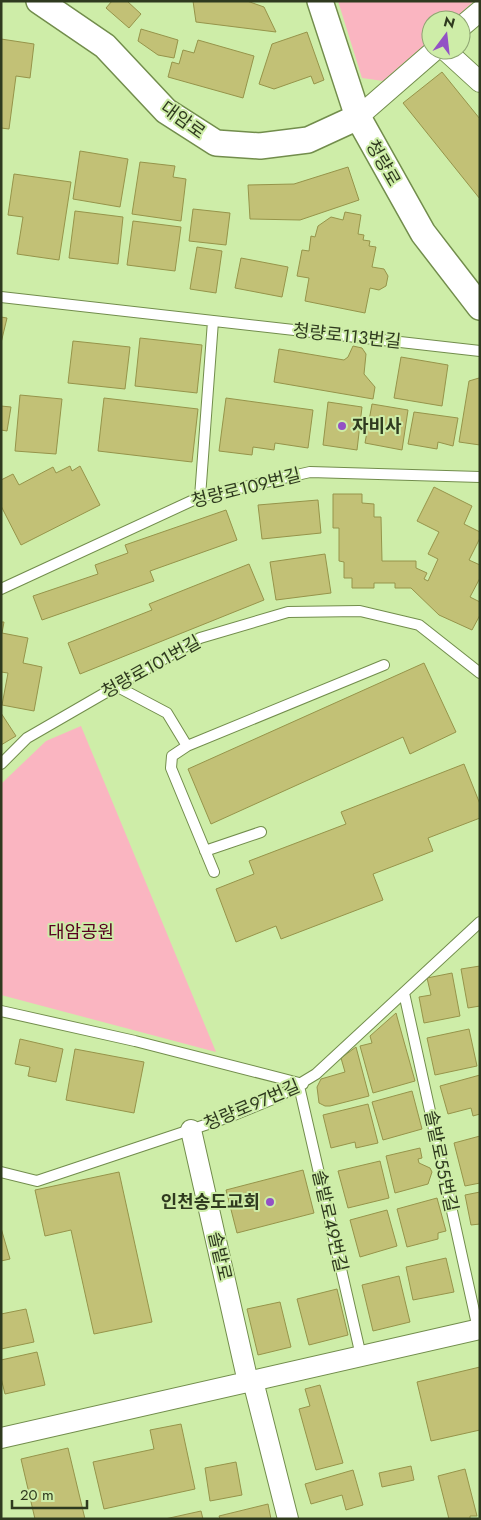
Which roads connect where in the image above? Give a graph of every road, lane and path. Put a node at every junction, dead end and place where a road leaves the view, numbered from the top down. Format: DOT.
graph roads {
  1 [pos="39,1"];
  2 [pos="320,1"];
  3 [pos="424,60"];
  4 [pos="456,60"];
  5 [pos="480,82"];
  6 [pos="358,117"];
  7 [pos="1,297"];
  8 [pos="480,307"];
  9 [pos="213,321"];
  10 [pos="480,351"];
  11 [pos="480,477"];
  12 [pos="200,497"];
  13 [pos="1,589"];
  14 [pos="384,665"];
  15 [pos="480,674"];
  16 [pos="116,686"];
  17 [pos="187,746"];
  18 [pos="1,764"];
  19 [pos="261,832"];
  20 [pos="205,851"];
  21 [pos="214,872"];
  22 [pos="480,922"];
  23 [pos="404,993"];
  24 [pos="1,1011"];
  25 [pos="301,1085"];
  26 [pos="191,1130"];
  27 [pos="1,1172"];
  28 [pos="479,1329"];
  29 [pos="361,1356"];
  30 [pos="250,1381"];
  31 [pos="1,1438"];
  32 [pos="288,1519"];
  1 -- 6 [label="street, 대암로"];
  2 -- 6 [label="street, 청량로"];
  3 -- 6 [label="street"];
  4 -- 5 [label="street"];
  6 -- 8 [label="street, 청량로"];
  7 -- 9 [label="lane, 청량로113번길"];
  9 -- 10 [label="lane, 청량로113번길"];
  9 -- 12 [label="lane"];
  11 -- 12 [label="lane, 청량로109번길"];
  12 -- 13 [label="lane, 청량로109번길"];
  14 -- 17 [label="lane"];
  15 -- 16 [label="lane, 청량로101번길"];
  16 -- 17 [label="lane"];
  16 -- 18 [label="lane, 청량로101번길"];
  17 -- 20 [label="lane"];
  19 -- 20 [label="lane"];
  20 -- 21 [label="lane"];
  22 -- 23 [label="lane, 청량로97번길"];
  23 -- 25 [label="lane, 청량로97번길"];
  23 -- 28 [label="lane, 솔밭로55번길"];
  24 -- 25 [label="lane"];
  25 -- 26 [label="lane, 청량로97번길"];
  25 -- 29 [label="lane, 솔밭로49번길"];
  26 -- 27 [label="lane, 청량로97번길"];
  26 -- 30 [label="street, 솔밭로"];
  28 -- 29 [label="street"];
  29 -- 30 [label="street"];
  30 -- 31 [label="street"];
  30 -- 32 [label="street, 솔밭로"];
}
